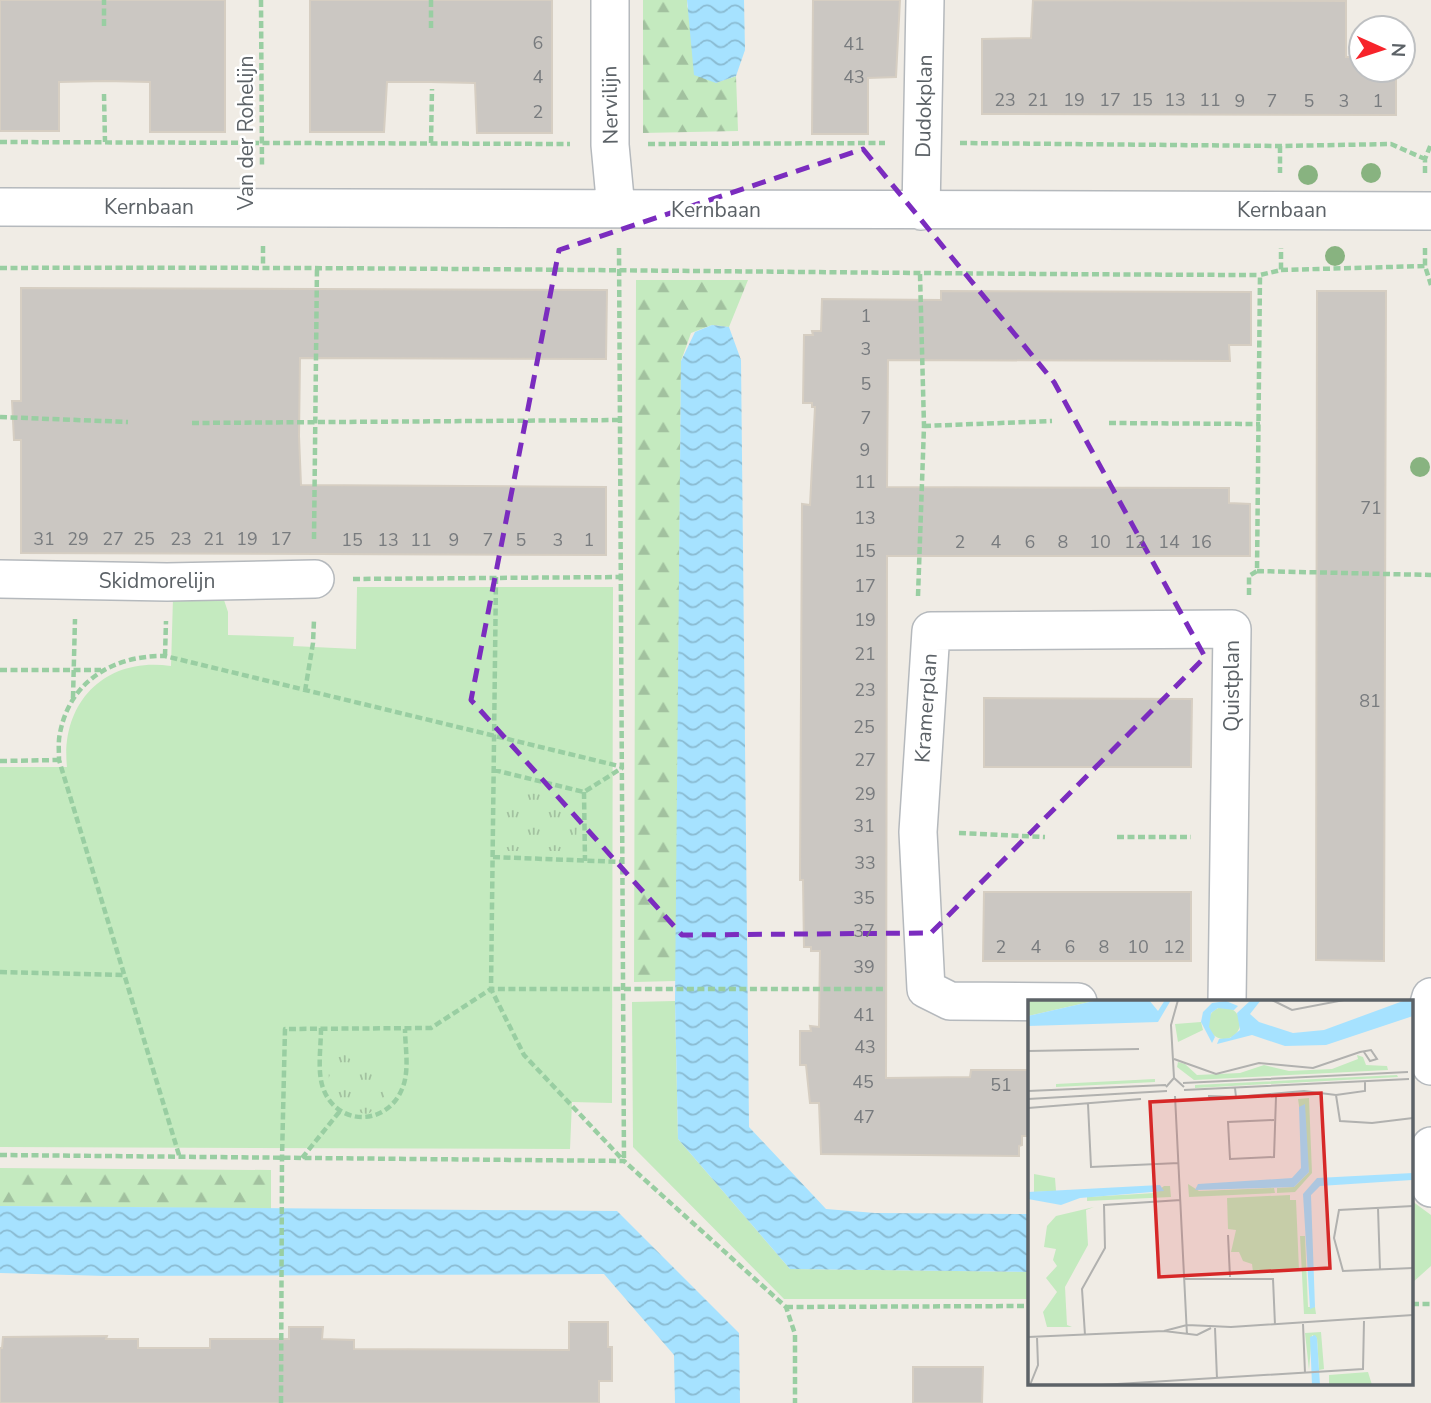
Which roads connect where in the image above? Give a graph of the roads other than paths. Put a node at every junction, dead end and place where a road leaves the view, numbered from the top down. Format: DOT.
graph roads {
  1 [pos="610,0"];
  2 [pos="925,0"];
  3 [pos="0,207"];
  4 [pos="616,209"];
  5 [pos="921,211"];
  6 [pos="1431,211"];
  7 [pos="0,579"];
  8 [pos="315,579"];
  9 [pos="931,631"];
  10 [pos="1227,1000"];
  11 [pos="1028,1002"];
  12 [pos="1421,1020"];
  13 [pos="1431,1066"];
  14 [pos="1431,1146"];
  15 [pos="1431,1188"];
  1 -- 4 [label="street, Nervilijn"];
  2 -- 5 [label="street, Dudokplan"];
  3 -- 4 [label="street, Kernbaan"];
  4 -- 5 [label="street, Kernbaan"];
  5 -- 6 [label="street, Kernbaan"];
  7 -- 8 [label="street, Skidmorelijn"];
  9 -- 10 [label="street, Quistplan"];
  9 -- 11 [label="street, Kramerplan"];
  12 -- 13 [label="street"];
  14 -- 15 [label="street"];
}
